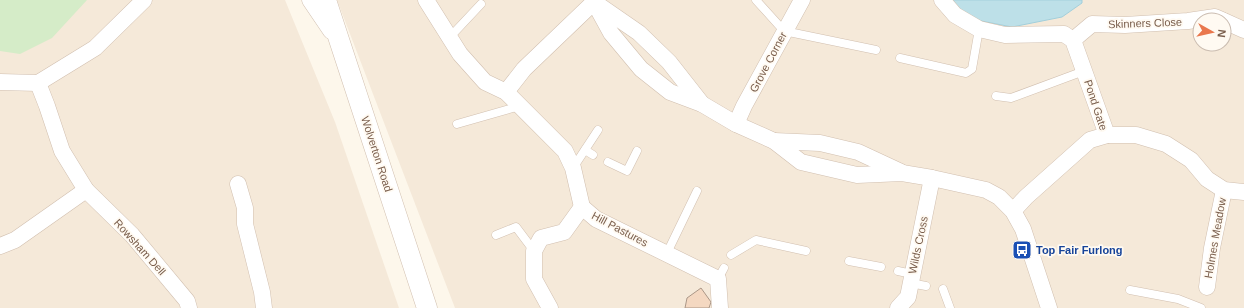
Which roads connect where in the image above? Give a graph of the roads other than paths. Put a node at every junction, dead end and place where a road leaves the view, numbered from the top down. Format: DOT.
graph roads {
  1 [pos="144,0"];
  2 [pos="310,0"];
  3 [pos="326,0"];
  4 [pos="426,0"];
  5 [pos="756,0"];
  6 [pos="802,0"];
  7 [pos="942,0"];
  8 [pos="593,1"];
  9 [pos="481,4"];
  10 [pos="1192,21"];
  11 [pos="1232,24"];
  12 [pos="979,29"];
  13 [pos="1244,30"];
  14 [pos="784,31"];
  15 [pos="450,37"];
  16 [pos="1069,37"];
  17 [pos="876,50"];
  18 [pos="344,53"];
  19 [pos="900,58"];
  20 [pos="1084,71"];
  21 [pos="0,82"];
  22 [pos="38,83"];
  23 [pos="506,92"];
  24 [pos="996,96"];
  25 [pos="702,104"];
  26 [pos="520,106"];
  27 [pos="457,124"];
  28 [pos="736,124"];
  29 [pos="598,130"];
  30 [pos="1107,135"];
  31 [pos="774,140"];
  32 [pos="585,150"];
  33 [pos="637,151"];
  34 [pos="593,154"];
  35 [pos="608,162"];
  36 [pos="573,168"];
  37 [pos="902,173"];
  38 [pos="932,178"];
  39 [pos="238,184"];
  40 [pos="86,190"];
  41 [pos="1224,190"];
  42 [pos="697,191"];
  43 [pos="1244,192"];
  44 [pos="582,207"];
  45 [pos="1013,211"];
  46 [pos="496,235"];
  47 [pos="0,246"];
  48 [pos="534,251"];
  49 [pos="806,251"];
  50 [pos="666,254"];
  51 [pos="731,255"];
  52 [pos="849,261"];
  53 [pos="881,268"];
  54 [pos="907,276"];
  55 [pos="926,286"];
  56 [pos="1207,287"];
  57 [pos="943,289"];
  58 [pos="1130,290"];
  59 [pos="189,308"];
  60 [pos="264,308"];
  61 [pos="427,308"];
  62 [pos="550,308"];
  63 [pos="720,308"];
  64 [pos="898,308"];
  65 [pos="950,308"];
  66 [pos="1049,308"];
  67 [pos="1201,308"];
  1 -- 22 [label="street"];
  2 -- 18 [label="street"];
  3 -- 18 [label="street, Wolverton Road"];
  4 -- 15 [label="street, Hill Pastures"];
  5 -- 14 [label="lane"];
  6 -- 14 [label="street, Grove Corner"];
  7 -- 12 [label="street"];
  8 -- 23 [label="street"];
  8 -- 25 [label="street"];
  8 -- 25 [label="street"];
  9 -- 15 [label="lane"];
  10 -- 16 [label="street, Skinners Close"];
  11 -- 13 [label="street, Skinners Close"];
  12 -- 16 [label="street"];
  12 -- 19 [label="lane"];
  14 -- 17 [label="lane"];
  14 -- 28 [label="street, Grove Corner"];
  15 -- 23 [label="street, Hill Pastures"];
  16 -- 20 [label="street, Pond Gate"];
  18 -- 61 [label="street, Wolverton Road"];
  20 -- 24 [label="lane"];
  20 -- 30 [label="street, Pond Gate"];
  21 -- 22 [label="street"];
  22 -- 40 [label="street, Rowsham Dell"];
  23 -- 26 [label="street, Hill Pastures"];
  25 -- 28 [label="street"];
  26 -- 27 [label="lane"];
  26 -- 36 [label="street, Hill Pastures"];
  28 -- 31 [label="street"];
  29 -- 32 [label="lane"];
  30 -- 41 [label="street, Holmes Meadow"];
  30 -- 45 [label="street, Pond Gate"];
  31 -- 37 [label="street"];
  31 -- 37 [label="street"];
  32 -- 34 [label="lane"];
  32 -- 36 [label="lane"];
  33 -- 35 [label="lane"];
  36 -- 44 [label="street, Hill Pastures"];
  37 -- 38 [label="street"];
  38 -- 45 [label="street"];
  38 -- 54 [label="street, Wilds Cross"];
  39 -- 60 [label="street"];
  40 -- 47 [label="street"];
  40 -- 59 [label="street, Rowsham Dell"];
  41 -- 43 [label="street, Holmes Meadow"];
  41 -- 56 [label="street, Holmes Meadow"];
  42 -- 50 [label="lane"];
  44 -- 48 [label="street"];
  44 -- 50 [label="street, Hill Pastures"];
  45 -- 66 [label="street"];
  46 -- 48 [label="lane"];
  48 -- 62 [label="street"];
  49 -- 51 [label="lane"];
  50 -- 63 [label="street, Hill Pastures"];
  52 -- 53 [label="lane"];
  54 -- 55 [label="lane"];
  54 -- 64 [label="street, Wilds Cross"];
  57 -- 65 [label="lane"];
  58 -- 67 [label="lane"];
}
